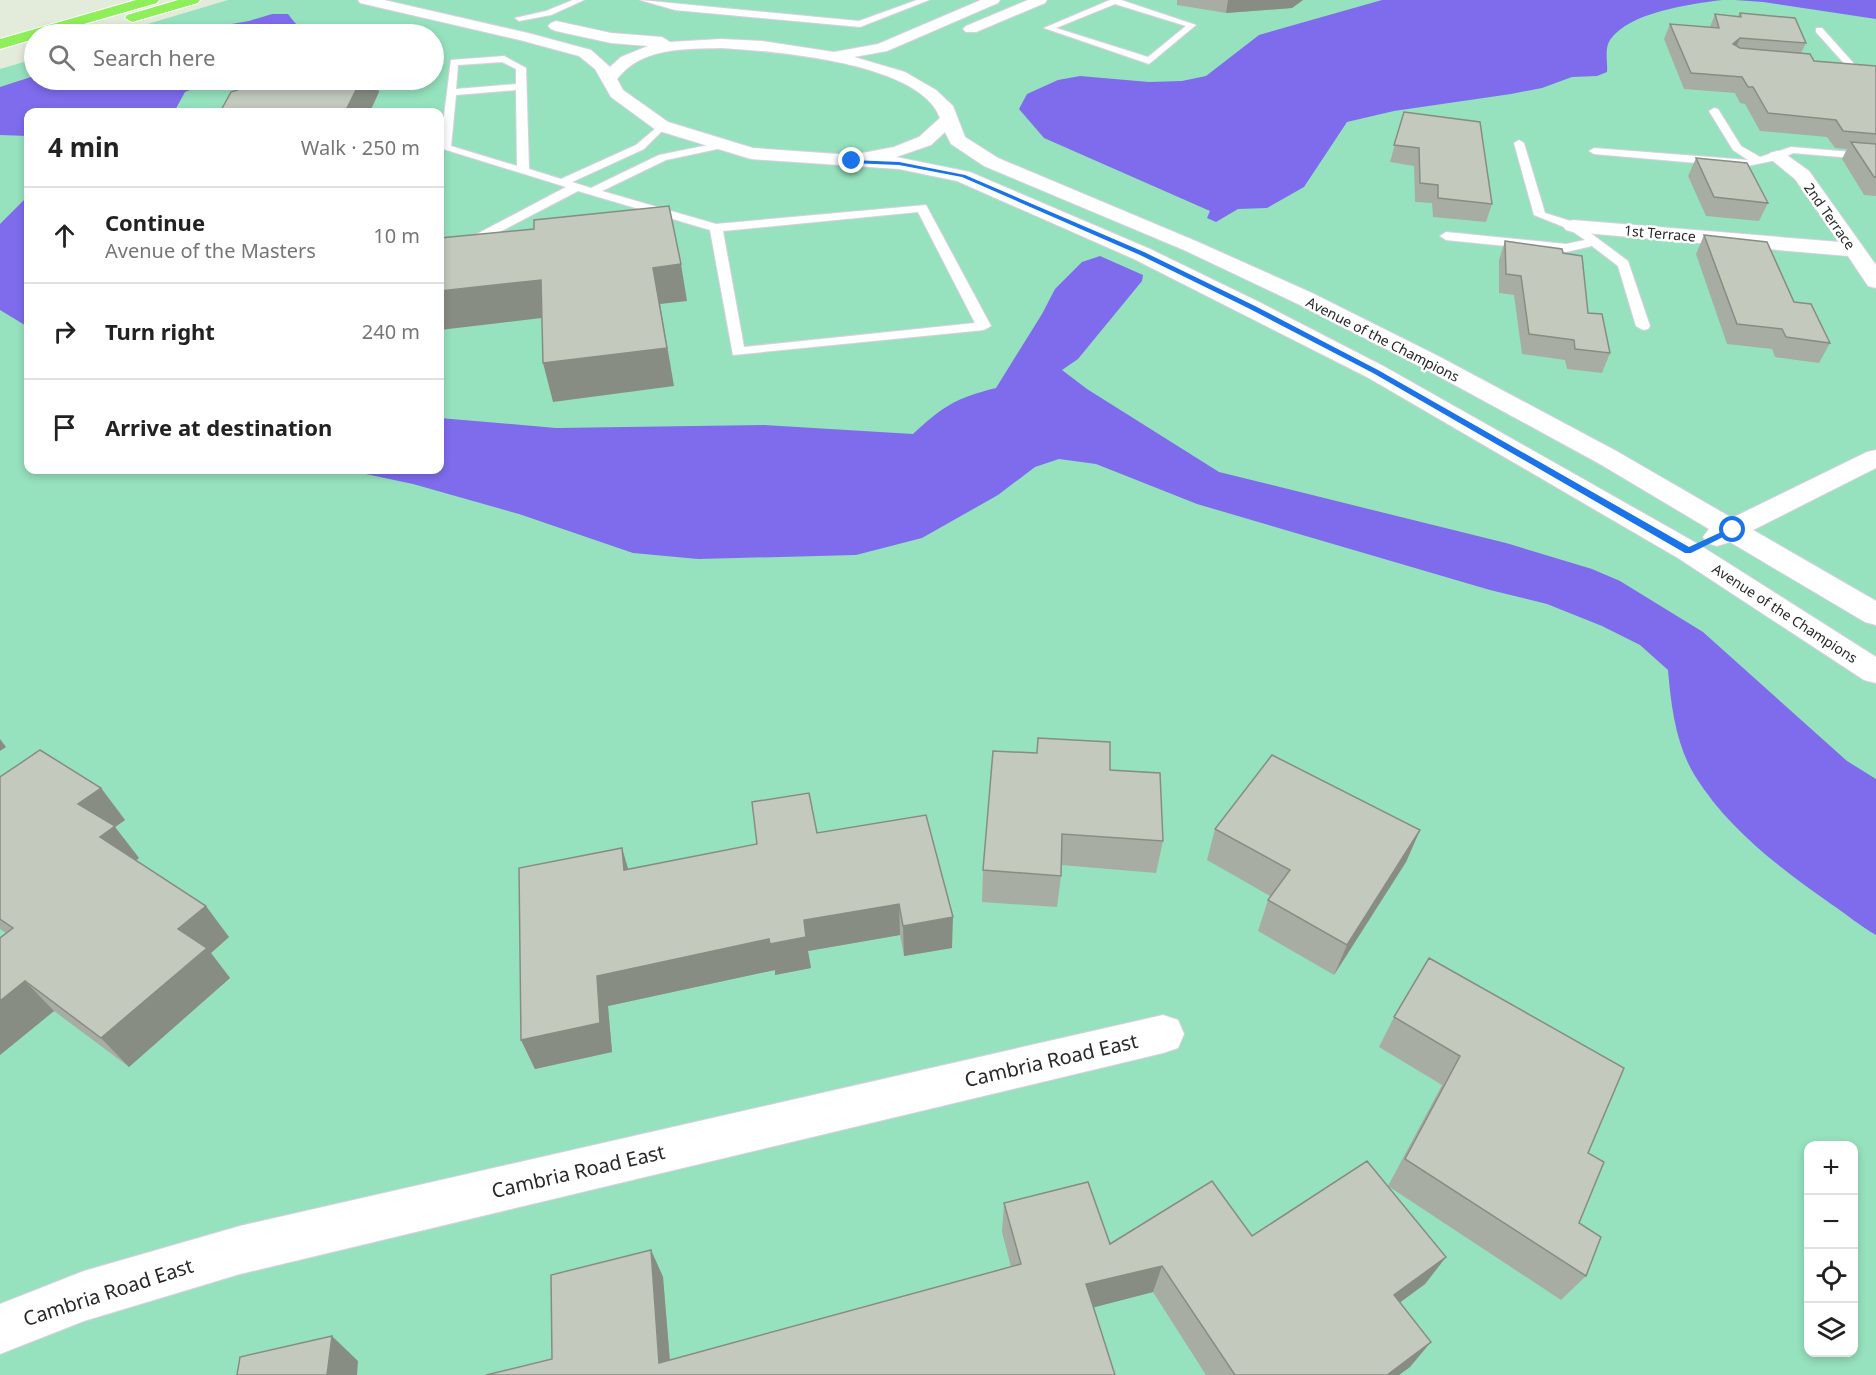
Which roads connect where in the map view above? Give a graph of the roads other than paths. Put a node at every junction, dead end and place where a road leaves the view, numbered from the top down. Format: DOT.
graph roads {
  1 [pos="152,0"];
  2 [pos="193,0"];
  3 [pos="365,0"];
  4 [pos="580,0"];
  5 [pos="644,0"];
  6 [pos="925,0"];
  7 [pos="993,0"];
  8 [pos="1040,0"];
  9 [pos="1116,0"];
  10 [pos="513,17"];
  11 [pos="69,24"];
  12 [pos="112,24"];
  13 [pos="1819,30"];
  14 [pos="24,37"];
  15 [pos="953,37"];
  16 [pos="694,43"];
  17 [pos="0,44"];
  18 [pos="24,51"];
  19 [pos="831,56"];
  20 [pos="0,58"];
  21 [pos="1842,67"];
  22 [pos="1864,67"];
  23 [pos="1853,68"];
  24 [pos="608,80"];
  25 [pos="521,87"];
  26 [pos="451,92"];
  27 [pos="1714,111"];
  28 [pos="949,119"];
  29 [pos="444,125"];
  30 [pos="662,126"];
  31 [pos="444,144"];
  32 [pos="1520,144"];
  33 [pos="723,145"];
  34 [pos="1594,151"];
  35 [pos="1876,158"];
  36 [pos="1768,159"];
  37 [pos="852,161"];
  38 [pos="523,172"];
  39 [pos="561,183"];
  40 [pos="576,188"];
  41 [pos="591,192"];
  42 [pos="1573,226"];
  43 [pos="716,228"];
  44 [pos="1446,236"];
  45 [pos="1595,242"];
  46 [pos="444,248"];
  47 [pos="1854,250"];
  48 [pos="1876,281"];
  49 [pos="1643,326"];
  50 [pos="1876,458"];
  51 [pos="1733,530"];
  52 [pos="1688,551"];
  53 [pos="1876,615"];
  54 [pos="1876,672"];
  55 [pos="1163,1034"];
  56 [pos="0,1329"];
  1 -- 11 [label="main road"];
  2 -- 12 [label="main road"];
  3 -- 24 [label="street"];
  4 -- 10 [label="lane"];
  5 -- 6 [label="lane"];
  7 -- 19 [label="street"];
  8 -- 15 [label="street"];
  9 -- 9 [label="lane"];
  10 -- 16 [label="street"];
  13 -- 23 [label="lane"];
  14 -- 17 [label="main road"];
  16 -- 19 [label="street"];
  16 -- 24 [label="street"];
  18 -- 20 [label="main road"];
  19 -- 28 [label="street, Avenue of the Champions"];
  21 -- 23 [label="lane"];
  22 -- 23 [label="lane"];
  24 -- 30 [label="street"];
  25 -- 26 [label="lane"];
  25 -- 26 [label="lane"];
  25 -- 38 [label="lane"];
  26 -- 29 [label="lane"];
  27 -- 36 [label="lane"];
  28 -- 37 [label="street"];
  28 -- 51 [label="street, Avenue of the Champions"];
  30 -- 33 [label="street"];
  30 -- 39 [label="lane"];
  31 -- 38 [label="lane"];
  32 -- 42 [label="lane"];
  33 -- 37 [label="street"];
  33 -- 41 [label="lane"];
  34 -- 36 [label="lane"];
  35 -- 36 [label="lane"];
  36 -- 47 [label="street, 2nd Terrace"];
  37 -- 52 [label="street, Avenue of the Champions"];
  38 -- 39 [label="lane"];
  39 -- 40 [label="lane"];
  40 -- 41 [label="lane"];
  40 -- 46 [label="lane"];
  41 -- 43 [label="lane"];
  42 -- 45 [label="lane"];
  42 -- 47 [label="street, 1st Terrace"];
  43 -- 43 [label="lane"];
  44 -- 45 [label="lane"];
  45 -- 49 [label="lane"];
  47 -- 48 [label="street, 2nd Terrace"];
  50 -- 51 [label="street"];
  51 -- 52 [label="street"];
  51 -- 53 [label="street, Avenue of the Champions"];
  52 -- 54 [label="street, Avenue of the Champions"];
  55 -- 56 [label="street, Cambria Road East"];
}
